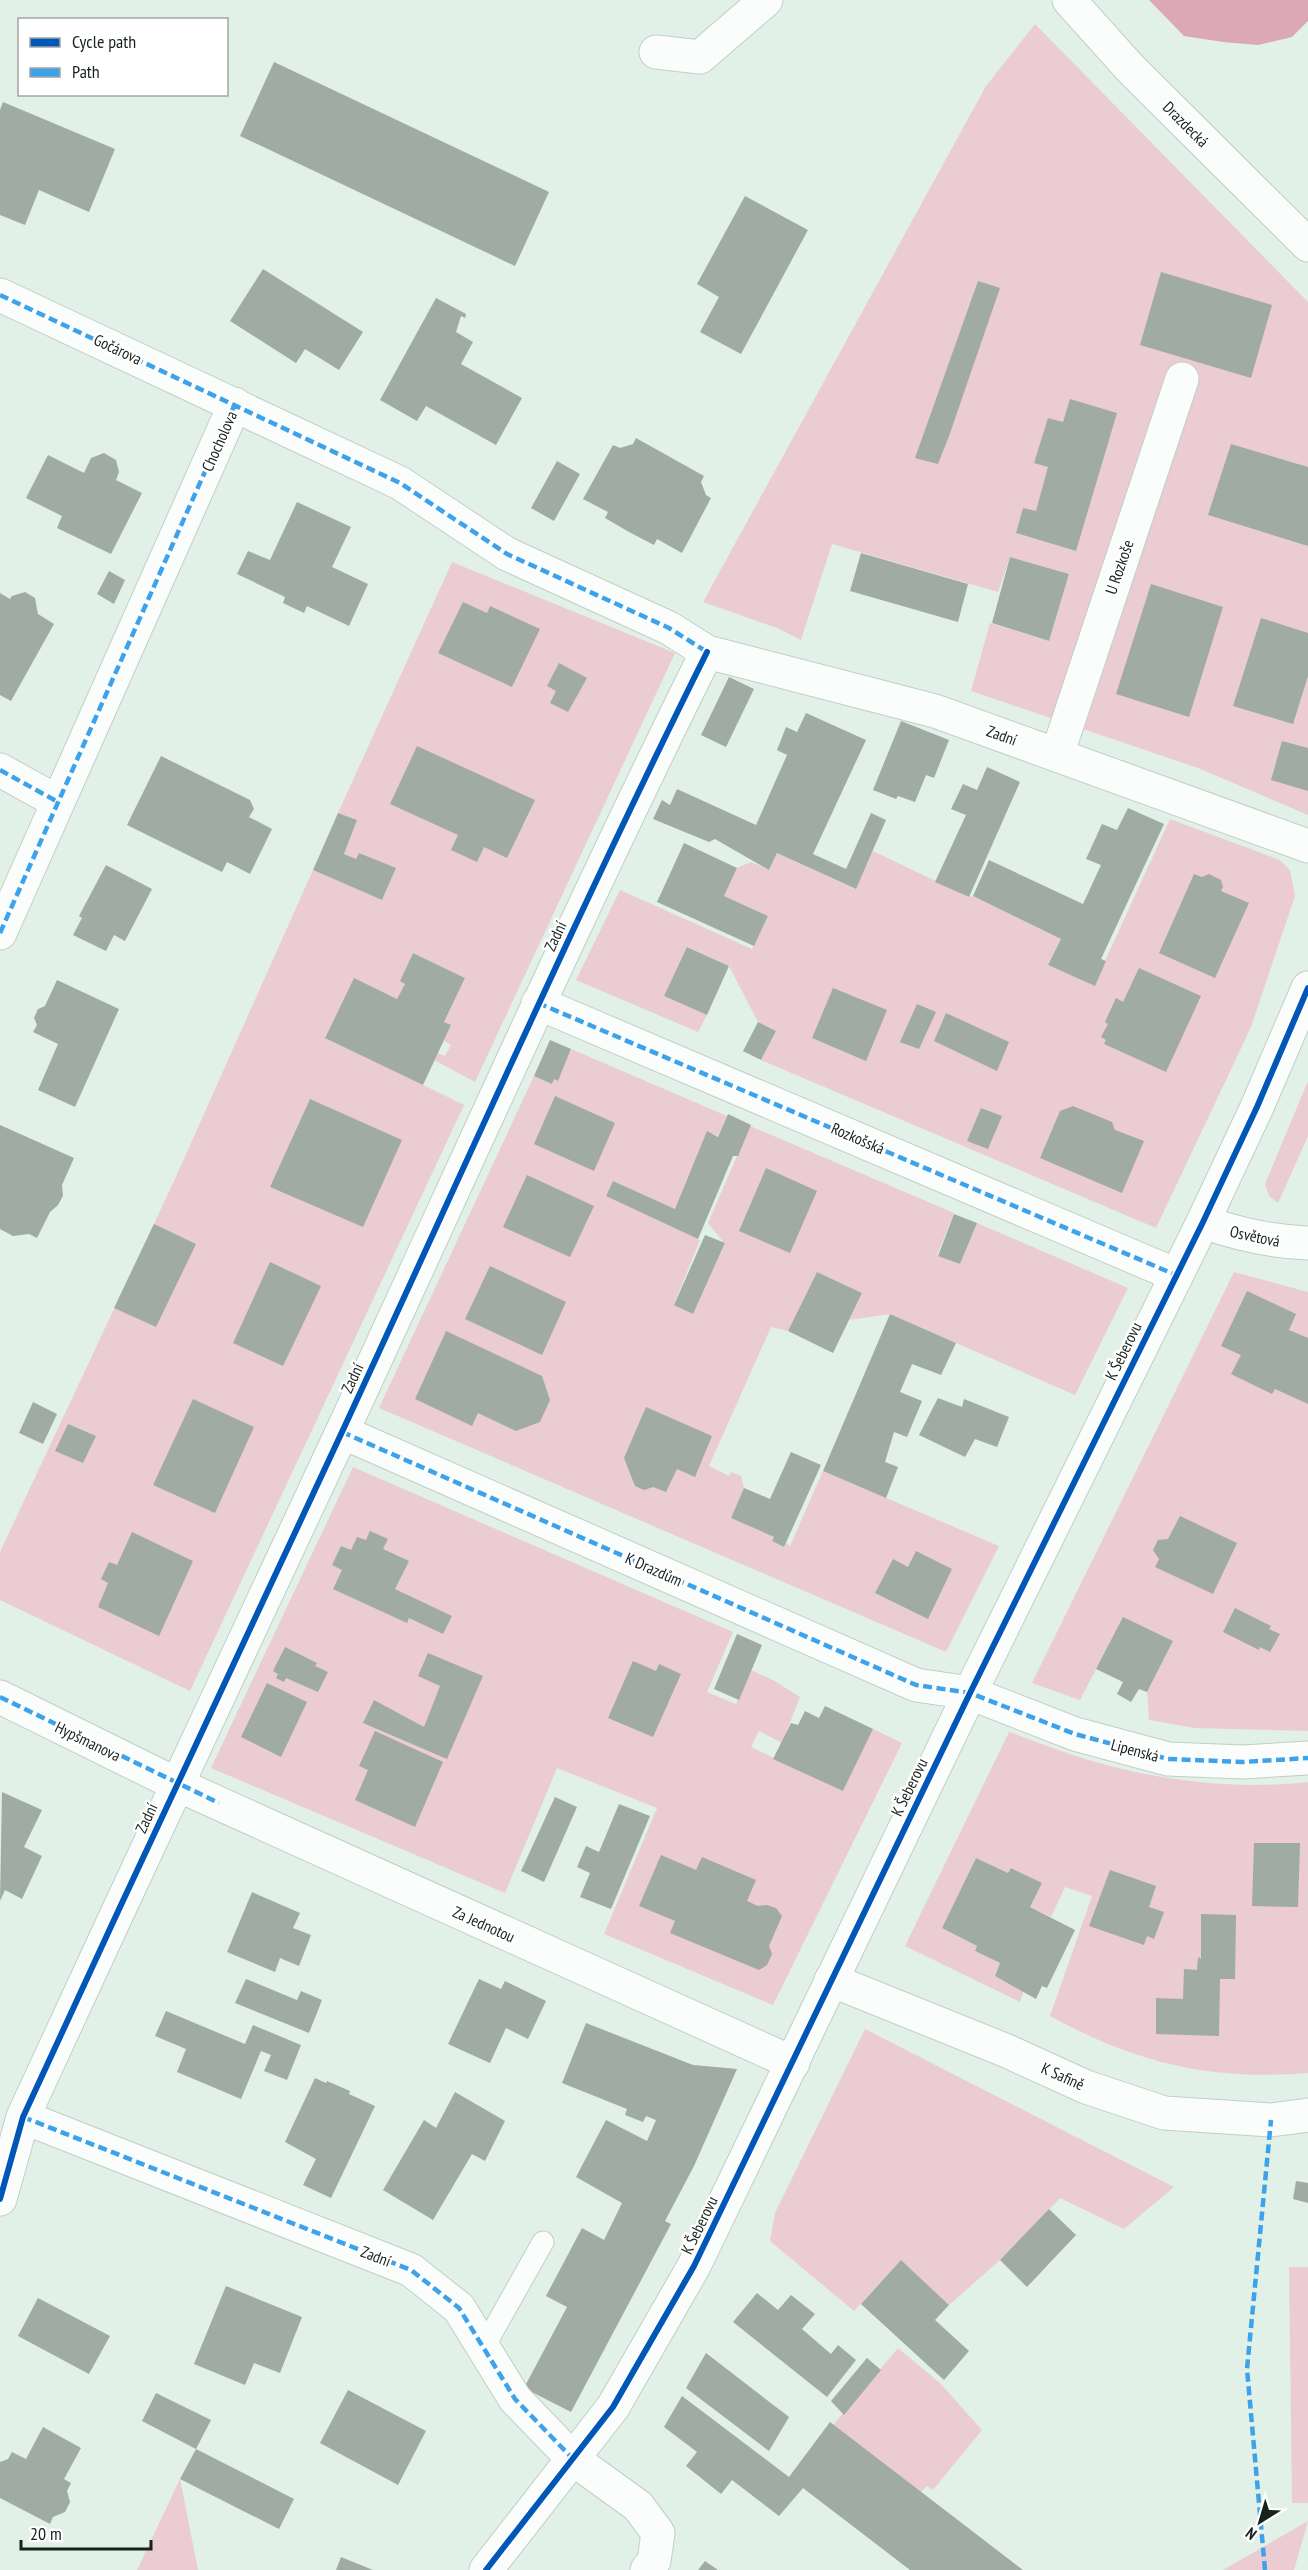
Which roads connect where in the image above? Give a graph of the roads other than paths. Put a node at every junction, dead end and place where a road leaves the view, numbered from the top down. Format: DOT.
graph roads {
  1 [pos="766,0"];
  2 [pos="1069,0"];
  3 [pos="656,52"];
  4 [pos="1308,245"];
  5 [pos="0,295"];
  6 [pos="1182,379"];
  7 [pos="235,404"];
  8 [pos="707,652"];
  9 [pos="1057,755"];
  10 [pos="0,770"];
  11 [pos="58,802"];
  12 [pos="1308,846"];
  13 [pos="0,933"];
  14 [pos="1308,988"];
  15 [pos="538,1003"];
  16 [pos="1203,1222"];
  17 [pos="1308,1243"];
  18 [pos="1176,1275"];
  19 [pos="342,1432"];
  20 [pos="970,1693"];
  21 [pos="0,1697"];
  22 [pos="1308,1758"];
  23 [pos="176,1784"];
  24 [pos="831,1980"];
  25 [pos="792,2063"];
  26 [pos="1308,2115"];
  27 [pos="22,2117"];
  28 [pos="0,2199"];
  29 [pos="543,2242"];
  30 [pos="484,2348"];
  31 [pos="573,2459"];
  32 [pos="486,2570"];
  33 [pos="647,2570"];
  1 -- 3 [label="street"];
  2 -- 4 [label="street, Drazdecká"];
  5 -- 7 [label="street, Gočárova"];
  6 -- 9 [label="street, U Rozkoše"];
  7 -- 8 [label="street, Chocholova"];
  7 -- 11 [label="street, Chocholova"];
  8 -- 9 [label="street, Zadní"];
  8 -- 15 [label="street, Zadní"];
  9 -- 12 [label="street, Zadní"];
  10 -- 11 [label="street"];
  11 -- 13 [label="street, Chocholova"];
  14 -- 16 [label="street, K Šeberovu"];
  15 -- 18 [label="street, Rozkošská"];
  15 -- 19 [label="street, Zadní"];
  16 -- 17 [label="street, Osvětová"];
  16 -- 18 [label="street, K Šeberovu"];
  18 -- 20 [label="street, K Šeberovu"];
  19 -- 20 [label="street, K Drazdům"];
  19 -- 23 [label="street, Zadní"];
  20 -- 22 [label="street, Lipenská"];
  20 -- 24 [label="street, K Šeberovu"];
  21 -- 23 [label="street, Hypšmanova"];
  23 -- 25 [label="street, Za Jednotou"];
  23 -- 27 [label="street, Zadní"];
  24 -- 25 [label="street, K Šeberovu"];
  24 -- 26 [label="street, K Safině"];
  25 -- 31 [label="street, K Šeberovu"];
  27 -- 28 [label="street"];
  27 -- 30 [label="street, Zadní"];
  29 -- 30 [label="lane"];
  30 -- 31 [label="street, Zadní"];
  31 -- 32 [label="street, K Šeberovu"];
  31 -- 33 [label="street, Zadní"];
}
